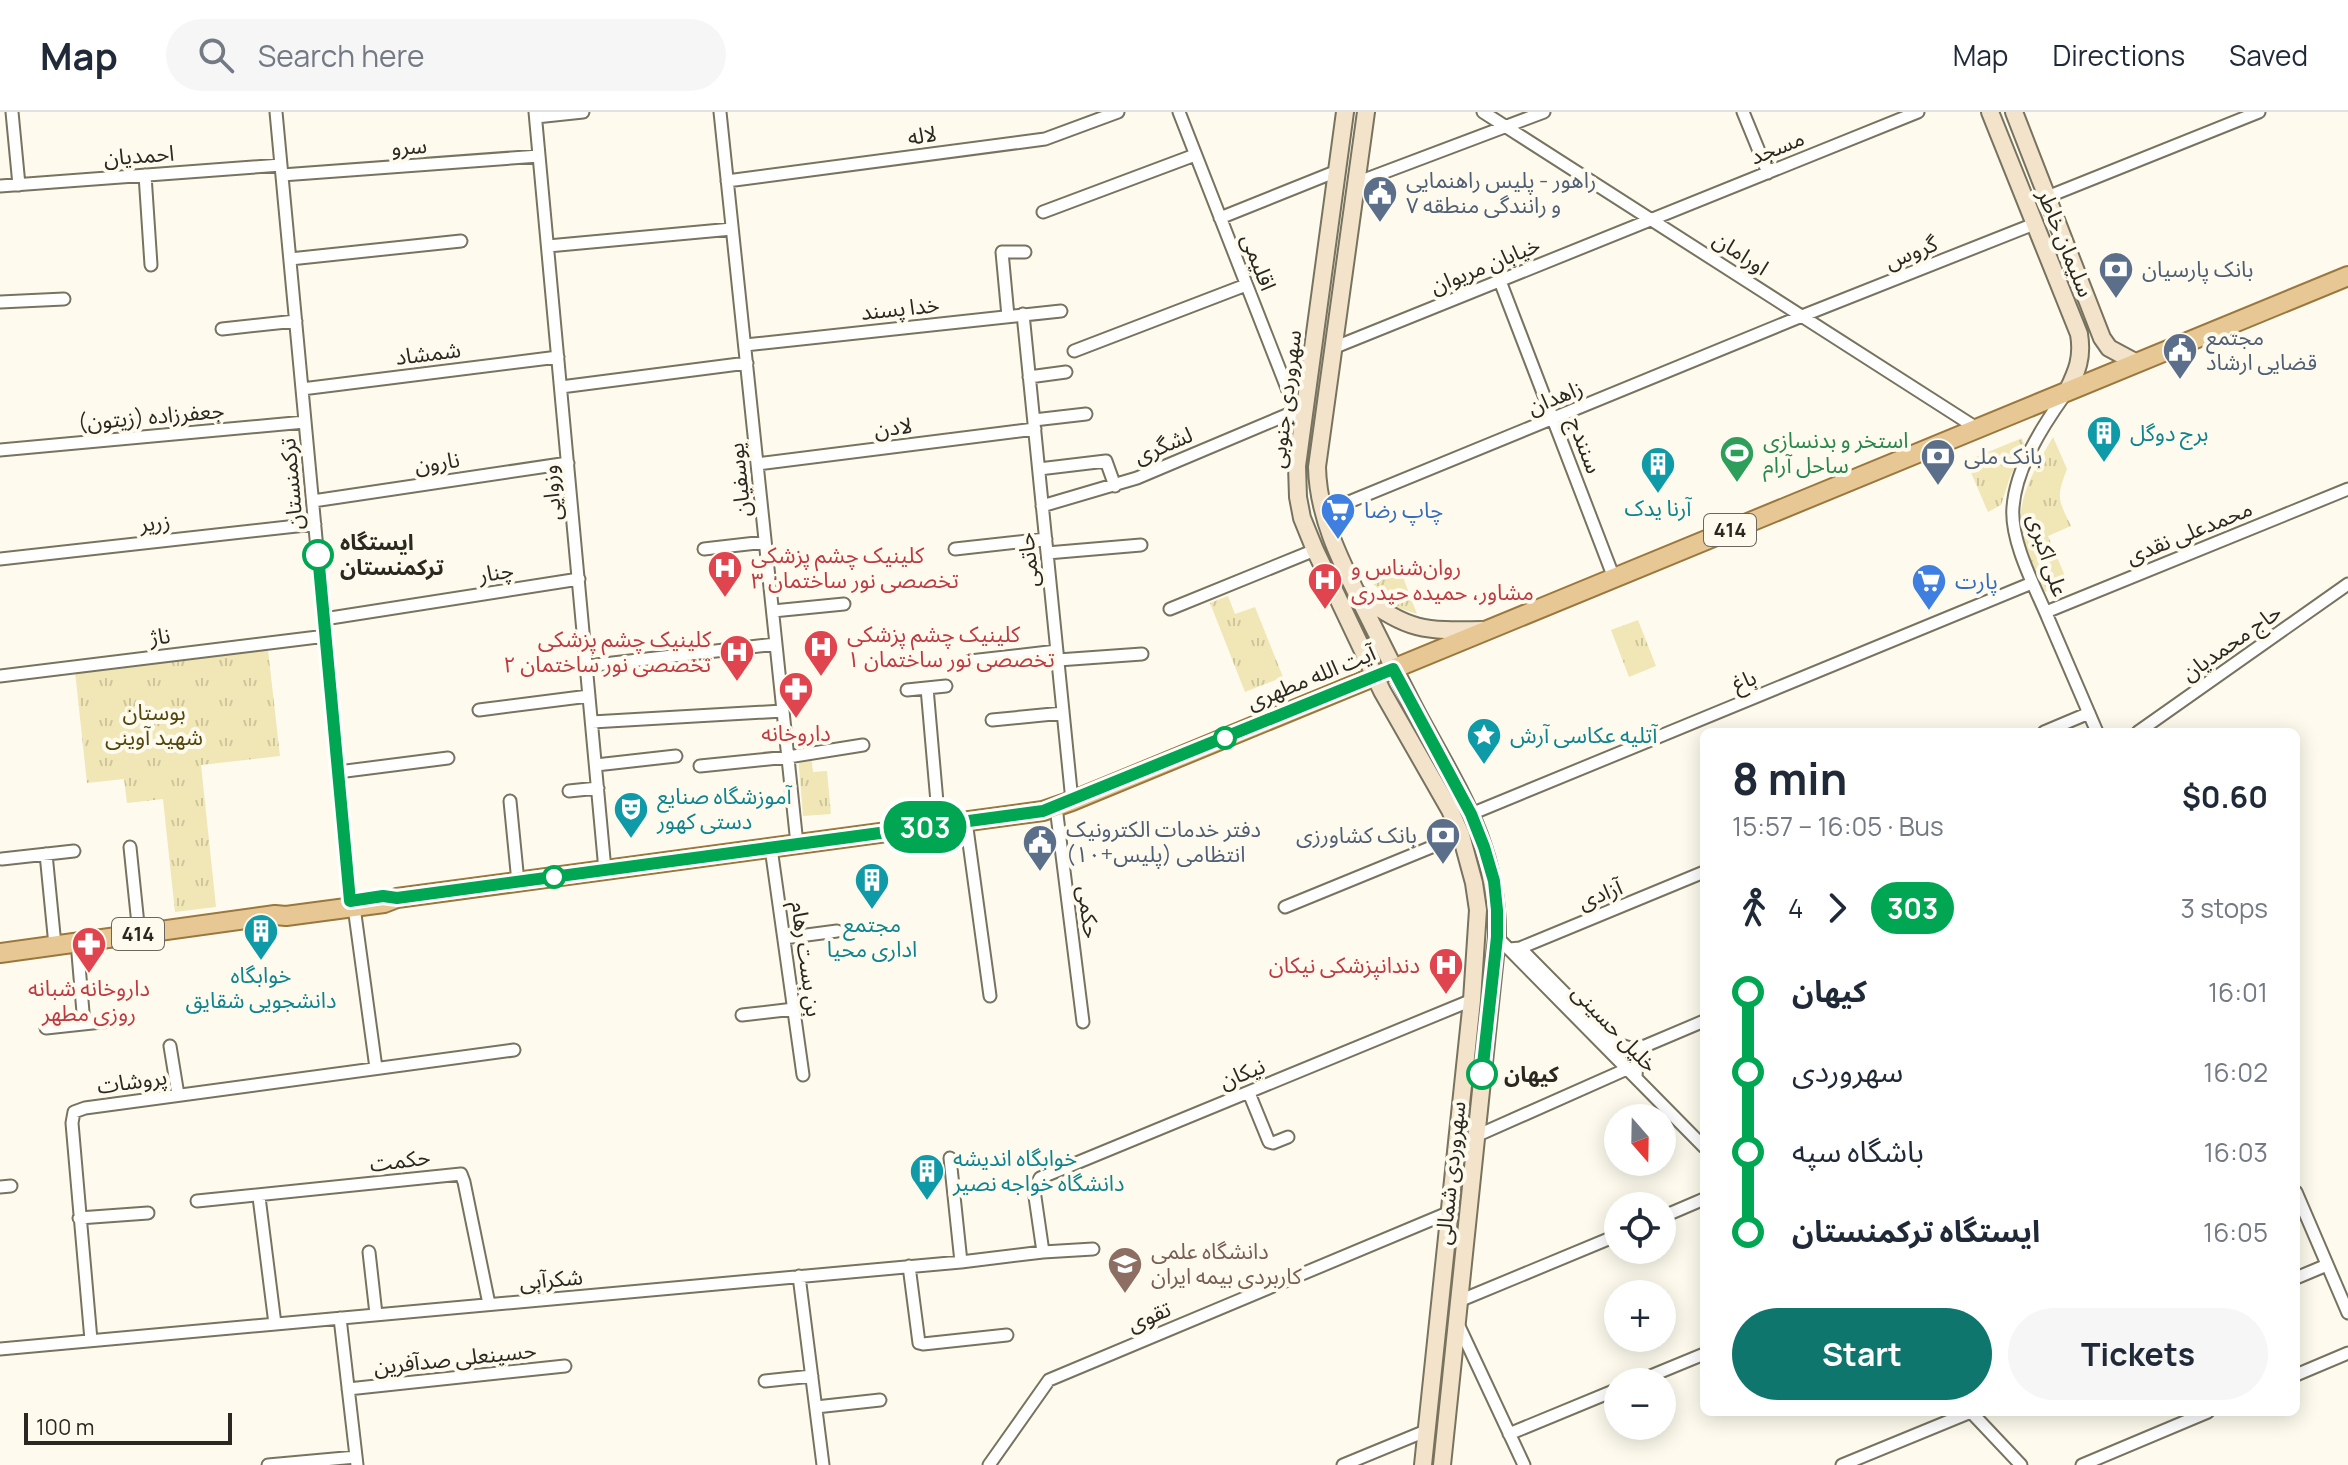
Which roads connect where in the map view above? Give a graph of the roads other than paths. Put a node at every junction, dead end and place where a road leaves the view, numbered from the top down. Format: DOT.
graph roads {
  1 [pos="12,112"];
  2 [pos="276,112"];
  3 [pos="583,112"];
  4 [pos="720,112"];
  5 [pos="1118,112"];
  6 [pos="1179,112"];
  7 [pos="1345,112"];
  8 [pos="1366,112"];
  9 [pos="1483,112"];
  10 [pos="1544,112"];
  11 [pos="1743,112"];
  12 [pos="1918,112"];
  13 [pos="1990,112"];
  14 [pos="2014,112"];
  15 [pos="2259,112"];
  16 [pos="535,114"];
  17 [pos="1507,127"];
  18 [pos="1195,155"];
  19 [pos="539,156"];
  20 [pos="282,170"];
  21 [pos="1337,171"];
  22 [pos="1768,173"];
  23 [pos="145,175"];
  24 [pos="727,181"];
  25 [pos="1356,183"];
  26 [pos="19,185"];
  27 [pos="0,186"];
  28 [pos="2047,197"];
  29 [pos="1043,212"];
  30 [pos="1220,218"];
  31 [pos="1651,220"];
  32 [pos="2034,224"];
  33 [pos="732,229"];
  34 [pos="461,241"];
  35 [pos="548,246"];
  36 [pos="1025,252"];
  37 [pos="290,259"];
  38 [pos="151,265"];
  39 [pos="2348,276"];
  40 [pos="1500,281"];
  41 [pos="1246,285"];
  42 [pos="64,299"];
  43 [pos="0,302"];
  44 [pos="1061,311"];
  45 [pos="1023,314"];
  46 [pos="1008,316"];
  47 [pos="1802,316"];
  48 [pos="296,321"];
  49 [pos="222,329"];
  50 [pos="745,345"];
  51 [pos="1314,345"];
  52 [pos="1333,348"];
  53 [pos="1074,351"];
  54 [pos="558,357"];
  55 [pos="747,363"];
  56 [pos="2137,363"];
  57 [pos="1066,372"];
  58 [pos="1029,377"];
  59 [pos="561,387"];
  60 [pos="302,389"];
  61 [pos="2067,392"];
  62 [pos="1086,414"];
  63 [pos="1299,419"];
  64 [pos="1554,420"];
  65 [pos="305,422"];
  66 [pos="1034,425"];
  67 [pos="1978,429"];
  68 [pos="0,450"];
  69 [pos="568,463"];
  70 [pos="757,464"];
  71 [pos="1039,469"];
  72 [pos="1115,486"];
  73 [pos="2348,489"];
  74 [pos="313,501"];
  75 [pos="1042,506"];
  76 [pos="1322,513"];
  77 [pos="315,524"];
  78 [pos="1046,539"];
  79 [pos="765,542"];
  80 [pos="1141,545"];
  81 [pos="704,549"];
  82 [pos="955,549"];
  83 [pos="1315,550"];
  84 [pos="1047,553"];
  85 [pos="0,559"];
  86 [pos="1614,578"];
  87 [pos="579,579"];
  88 [pos="2032,583"];
  89 [pos="2348,584"];
  90 [pos="1356,593"];
  91 [pos="844,604"];
  92 [pos="1170,609"];
  93 [pos="773,611"];
  94 [pos="2046,612"];
  95 [pos="324,619"];
  96 [pos="1489,630"];
  97 [pos="326,636"];
  98 [pos="776,644"];
  99 [pos="1142,654"];
  100 [pos="1057,656"];
  101 [pos="970,661"];
  102 [pos="587,666"];
  103 [pos="1393,669"];
  104 [pos="0,676"];
  105 [pos="1379,684"];
  106 [pos="946,686"];
  107 [pos="927,688"];
  108 [pos="907,690"];
  109 [pos="589,696"];
  110 [pos="479,710"];
  111 [pos="783,711"];
  112 [pos="1063,713"];
  113 [pos="2089,713"];
  114 [pos="992,720"];
  115 [pos="592,722"];
  116 [pos="2053,728"];
  117 [pos="2095,728"];
  118 [pos="2144,728"];
  119 [pos="863,745"];
  120 [pos="676,756"];
  121 [pos="788,757"];
  122 [pos="448,758"];
  123 [pos="596,765"];
  124 [pos="700,766"];
  125 [pos="338,772"];
  126 [pos="598,788"];
  127 [pos="569,791"];
  128 [pos="510,801"];
  129 [pos="1064,804"];
  130 [pos="1471,814"];
  131 [pos="966,821"];
  132 [pos="939,825"];
  133 [pos="1461,835"];
  134 [pos="797,844"];
  135 [pos="130,847"];
  136 [pos="771,848"];
  137 [pos="74,851"];
  138 [pos="46,854"];
  139 [pos="2,859"];
  140 [pos="605,870"];
  141 [pos="1700,874"];
  142 [pos="518,882"];
  143 [pos="352,904"];
  144 [pos="1285,907"];
  145 [pos="837,931"];
  146 [pos="139,934"];
  147 [pos="1497,937"];
  148 [pos="784,938"];
  149 [pos="77,942"];
  150 [pos="55,945"];
  151 [pos="1515,949"];
  152 [pos="0,953"];
  153 [pos="990,996"];
  154 [pos="1472,1000"];
  155 [pos="794,1009"];
  156 [pos="742,1015"];
  157 [pos="120,1020"];
  158 [pos="1083,1022"];
  159 [pos="1700,1023"];
  160 [pos="84,1024"];
  161 [pos="46,1028"];
  162 [pos="170,1046"];
  163 [pos="1645,1046"];
  164 [pos="514,1050"];
  165 [pos="376,1068"];
  166 [pos="1627,1069"];
  167 [pos="803,1075"];
  168 [pos="1636,1078"];
  169 [pos="1249,1093"];
  170 [pos="178,1095"];
  171 [pos="1476,1136"];
  172 [pos="1288,1137"];
  173 [pos="1700,1143"];
  174 [pos="950,1158"];
  175 [pos="259,1197"];
  176 [pos="197,1201"];
  177 [pos="1700,1201"];
  178 [pos="2300,1201"];
  179 [pos="1676,1211"];
  180 [pos="1450,1212"];
  181 [pos="148,1213"];
  182 [pos="79,1218"];
  183 [pos="1604,1241"];
  184 [pos="1093,1249"];
  185 [pos="369,1252"];
  186 [pos="1043,1252"];
  187 [pos="961,1262"];
  188 [pos="2327,1265"];
  189 [pos="909,1266"];
  190 [pos="799,1276"];
  191 [pos="2300,1276"];
  192 [pos="1459,1301"];
  193 [pos="489,1304"];
  194 [pos="2348,1313"];
  195 [pos="376,1314"];
  196 [pos="340,1318"];
  197 [pos="1457,1323"];
  198 [pos="275,1324"];
  199 [pos="1007,1335"];
  200 [pos="91,1340"];
  201 [pos="0,1349"];
  202 [pos="2348,1353"];
  203 [pos="1700,1356"];
  204 [pos="565,1366"];
  205 [pos="1670,1368"];
  206 [pos="2300,1373"];
  207 [pos="812,1376"];
  208 [pos="765,1381"];
  209 [pos="348,1389"];
  210 [pos="1604,1395"];
  211 [pos="880,1400"];
  212 [pos="816,1407"];
  213 [pos="1961,1416"];
  214 [pos="1975,1416"];
  215 [pos="2198,1416"];
  216 [pos="1428,1430"];
  217 [pos="1509,1434"];
  218 [pos="357,1461"];
  219 [pos="268,1465"];
  220 [pos="823,1465"];
  221 [pos="989,1465"];
  222 [pos="1343,1465"];
  223 [pos="1423,1465"];
  224 [pos="1442,1465"];
  225 [pos="1524,1465"];
  226 [pos="1842,1465"];
  227 [pos="2021,1465"];
  228 [pos="2082,1465"];
  1 -- 26 [label="street"];
  2 -- 20 [label="street, ترکمنستان"];
  3 -- 16 [label="street"];
  4 -- 24 [label="street, یوسفیان"];
  5 -- 24 [label="street, لاله"];
  6 -- 18 [label="street, اقلیمی"];
  7 -- 21 [label="main road, سهروردی جنوبی"];
  8 -- 25 [label="main road, سهروردی جنوبی"];
  9 -- 17 [label="street, اورامان"];
  10 -- 17 [label="street"];
  11 -- 22 [label="street"];
  12 -- 22 [label="street, مسجد"];
  13 -- 32 [label="main road, سلیمان خاطر"];
  14 -- 28 [label="main road, سلیمان خاطر"];
  15 -- 28 [label="street"];
  16 -- 19 [label="street, وزوایی"];
  17 -- 25 [label="street"];
  17 -- 31 [label="street, اورامان"];
  18 -- 29 [label="street"];
  18 -- 30 [label="street, اقلیمی"];
  19 -- 20 [label="street, سرو"];
  19 -- 35 [label="street, وزوایی"];
  20 -- 23 [label="street, احمدیان"];
  20 -- 37 [label="street, ترکمنستان"];
  21 -- 30 [label="street"];
  21 -- 51 [label="main road, سهروردی جنوبی"];
  22 -- 31 [label="street, مسجد"];
  23 -- 26 [label="street, احمدیان"];
  23 -- 38 [label="street"];
  24 -- 33 [label="street, یوسفیان"];
  25 -- 52 [label="main road, سهروردی جنوبی"];
  26 -- 27 [label="street, احمدیان"];
  28 -- 56 [label="main road, سلیمان خاطر"];
  30 -- 41 [label="street, اقلیمی"];
  31 -- 40 [label="street, خیابان مریوان"];
  31 -- 47 [label="street, اورامان"];
  32 -- 47 [label="street, گروس"];
  32 -- 61 [label="main road, سلیمان خاطر"];
  33 -- 35 [label="street"];
  33 -- 50 [label="street, یوسفیان"];
  34 -- 37 [label="street"];
  35 -- 54 [label="street, وزوایی"];
  36 -- 46 [label="street"];
  37 -- 48 [label="street, ترکمنستان"];
  39 -- 56 [label="main road, 414"];
  40 -- 52 [label="street, خیابان مریوان"];
  40 -- 64 [label="street, سنندج"];
  41 -- 53 [label="street"];
  41 -- 63 [label="street, اقلیمی"];
  42 -- 43 [label="street"];
  44 -- 45 [label="street, خدا پسند"];
  45 -- 46 [label="street, خدا پسند"];
  45 -- 58 [label="street, حاتمی"];
  46 -- 50 [label="street, خدا پسند"];
  47 -- 64 [label="street, زاهدان"];
  47 -- 67 [label="street, اورامان"];
  48 -- 49 [label="street"];
  48 -- 60 [label="street, ترکمنستان"];
  50 -- 55 [label="street, یوسفیان"];
  51 -- 52 [label="main road"];
  51 -- 63 [label="main road, سهروردی جنوبی"];
  52 -- 76 [label="main road, سهروردی جنوبی"];
  54 -- 59 [label="street, وزوایی"];
  54 -- 60 [label="street, شمشاد"];
  55 -- 59 [label="street"];
  55 -- 70 [label="street, یوسفیان"];
  56 -- 61 [label="main road, 414"];
  57 -- 58 [label="street"];
  58 -- 66 [label="street, حاتمی"];
  59 -- 69 [label="street, وزوایی"];
  60 -- 65 [label="street, ترکمنستان"];
  61 -- 67 [label="main road, آیت الله مطهری / 414"];
  61 -- 88 [label="street, علی‌ اکبری"];
  62 -- 66 [label="street, لادن"];
  63 -- 72 [label="street, لشگری"];
  63 -- 83 [label="main road, سهروردی جنوبی"];
  64 -- 76 [label="street, زاهدان"];
  64 -- 86 [label="street, سنندج"];
  65 -- 68 [label="street, جعفرزاده (زیتون)"];
  65 -- 74 [label="street, ترکمنستان"];
  66 -- 70 [label="street, لادن"];
  66 -- 71 [label="street, حاتمی"];
  67 -- 86 [label="main road, آیت الله مطهری / 414"];
  69 -- 74 [label="street, نارون"];
  69 -- 87 [label="street, وزوایی"];
  70 -- 79 [label="street, یوسفیان"];
  71 -- 72 [label="street"];
  71 -- 75 [label="street, حاتمی"];
  72 -- 75 [label="street, لشگری"];
  73 -- 94 [label="street, محمدعلی نقدی"];
  74 -- 77 [label="street, ترکمنستان"];
  75 -- 78 [label="street, حاتمی"];
  76 -- 90 [label="main road, سهروردی جنوبی"];
  77 -- 85 [label="street, زریر"];
  77 -- 95 [label="street, ترکمنستان"];
  78 -- 82 [label="street"];
  78 -- 84 [label="street, حاتمی"];
  79 -- 81 [label="street"];
  79 -- 93 [label="street, یوسفیان"];
  80 -- 84 [label="street"];
  83 -- 92 [label="street"];
  83 -- 105 [label="main road, سهروردی جنوبی"];
  84 -- 100 [label="street, حاتمی"];
  86 -- 96 [label="main road, آیت الله مطهری / 414"];
  87 -- 95 [label="street, چنار"];
  87 -- 102 [label="street, وزوایی"];
  88 -- 94 [label="street, علی‌ اکبری"];
  88 -- 130 [label="street, باغ"];
  89 -- 118 [label="street, حاج محمدیان"];
  90 -- 96 [label="main road"];
  90 -- 103 [label="main road, سهروردی جنوبی"];
  91 -- 93 [label="street"];
  93 -- 98 [label="street, یوسفیان"];
  94 -- 113 [label="street, علی‌ اکبری"];
  95 -- 97 [label="street, ترکمنستان"];
  96 -- 103 [label="main road, آیت الله مطهری / 414"];
  97 -- 104 [label="street, ناژ"];
  97 -- 125 [label="street, ترکمنستان"];
  98 -- 102 [label="street"];
  98 -- 111 [label="street, یوسفیان"];
  99 -- 100 [label="street"];
  100 -- 101 [label="street"];
  100 -- 112 [label="street, حاتمی"];
  102 -- 109 [label="street, وزوایی"];
  103 -- 105 [label="main road, آیت الله مطهری / 414"];
  103 -- 130 [label="main road, سهروردی شمالی"];
  105 -- 129 [label="main road, آیت الله مطهری / 414"];
  105 -- 133 [label="main road, سهروردی شمالی"];
  106 -- 107 [label="street"];
  107 -- 108 [label="street"];
  107 -- 132 [label="street"];
  109 -- 110 [label="street"];
  109 -- 115 [label="street, وزوایی"];
  111 -- 115 [label="street"];
  111 -- 121 [label="street, یوسفیان"];
  112 -- 114 [label="street"];
  112 -- 129 [label="street, حاتمی"];
  113 -- 116 [label="street"];
  113 -- 117 [label="street, علی‌ اکبری"];
  115 -- 123 [label="street, وزوایی"];
  119 -- 121 [label="street"];
  120 -- 123 [label="street"];
  121 -- 124 [label="street"];
  121 -- 134 [label="street, یوسفیان"];
  122 -- 125 [label="street"];
  123 -- 126 [label="street, وزوایی"];
  125 -- 143 [label="street, ترکمنستان"];
  126 -- 127 [label="street"];
  126 -- 140 [label="street, وزوایی"];
  128 -- 142 [label="street"];
  129 -- 131 [label="main road, آیت الله مطهری / 414"];
  129 -- 158 [label="street, حکمی"];
  130 -- 147 [label="main road, سهروردی شمالی"];
  131 -- 132 [label="main road, آیت الله مطهری / 414"];
  131 -- 153 [label="street"];
  132 -- 134 [label="main road, آیت الله مطهری / 414"];
  133 -- 144 [label="street"];
  133 -- 154 [label="main road, سهروردی شمالی"];
  134 -- 136 [label="main road, آیت الله مطهری / 414"];
  135 -- 146 [label="street"];
  136 -- 140 [label="main road, آیت الله مطهری / 414"];
  136 -- 148 [label="street, بن بست رهام"];
  137 -- 138 [label="street"];
  138 -- 139 [label="street"];
  138 -- 150 [label="street"];
  140 -- 142 [label="main road, آیت الله مطهری / 414"];
  141 -- 151 [label="street, آزادی"];
  142 -- 143 [label="main road, آیت الله مطهری / 414"];
  143 -- 146 [label="main road, آیت الله مطهری / 414"];
  143 -- 165 [label="street"];
  145 -- 148 [label="street"];
  146 -- 149 [label="main road, آیت الله مطهری / 414"];
  147 -- 151 [label="street, خلیل حسینی"];
  147 -- 171 [label="main road, سهروردی شمالی"];
  148 -- 155 [label="street, بن بست رهام"];
  149 -- 150 [label="main road, آیت الله مطهری / 414"];
  149 -- 160 [label="street"];
  150 -- 152 [label="main road, آیت الله مطهری / 414"];
  151 -- 163 [label="street"];
  151 -- 166 [label="street, خلیل حسینی"];
  154 -- 169 [label="street, نیکان"];
  154 -- 180 [label="main road, سهروردی شمالی"];
  155 -- 156 [label="street"];
  155 -- 167 [label="street, بن بست رهام"];
  157 -- 160 [label="street"];
  159 -- 163 [label="street"];
  160 -- 161 [label="street"];
  162 -- 170 [label="street"];
  163 -- 168 [label="street"];
  164 -- 165 [label="street, پروشات"];
  165 -- 170 [label="street, پروشات"];
  166 -- 168 [label="street, خلیل حسینی"];
  166 -- 171 [label="street"];
  168 -- 173 [label="street, خلیل حسینی"];
  169 -- 172 [label="street"];
  169 -- 186 [label="street, نیکان"];
  170 -- 182 [label="street, پروشات"];
  171 -- 192 [label="main road, سهروردی شمالی"];
  174 -- 187 [label="street"];
  175 -- 176 [label="street, حکمت"];
  175 -- 193 [label="street, حکمت"];
  175 -- 198 [label="street"];
  177 -- 179 [label="street"];
  178 -- 188 [label="street"];
  180 -- 216 [label="main road, سهروردی شمالی"];
  180 -- 221 [label="street, تقوی"];
  181 -- 182 [label="street"];
  182 -- 200 [label="street, پروشات"];
  183 -- 192 [label="street"];
  184 -- 186 [label="street, شکرآبی"];
  185 -- 195 [label="street"];
  186 -- 187 [label="street, شکرآبی"];
  187 -- 189 [label="street, شکرآبی"];
  188 -- 191 [label="street"];
  188 -- 194 [label="street"];
  189 -- 190 [label="street, شکرآبی"];
  189 -- 199 [label="street"];
  190 -- 193 [label="street, شکرآبی"];
  190 -- 207 [label="street"];
  192 -- 197 [label="main road, سهروردی شمالی"];
  193 -- 195 [label="street, شکرآبی"];
  195 -- 196 [label="street, شکرآبی"];
  196 -- 198 [label="street, شکرآبی"];
  196 -- 209 [label="street"];
  197 -- 217 [label="street"];
  197 -- 224 [label="main road, سهروردی شمالی"];
  198 -- 200 [label="street, شکرآبی"];
  200 -- 201 [label="street, شکرآبی"];
  202 -- 206 [label="street"];
  203 -- 205 [label="street"];
  204 -- 209 [label="street, حسینعلی صدآفرین"];
  207 -- 208 [label="street"];
  207 -- 212 [label="street"];
  209 -- 218 [label="street"];
  210 -- 217 [label="street"];
  211 -- 212 [label="street"];
  212 -- 220 [label="street"];
  213 -- 226 [label="street"];
  214 -- 227 [label="street"];
  215 -- 228 [label="street"];
  216 -- 222 [label="street"];
  216 -- 223 [label="main road, سهروردی شمالی"];
  217 -- 225 [label="street"];
  218 -- 219 [label="street"];
}
